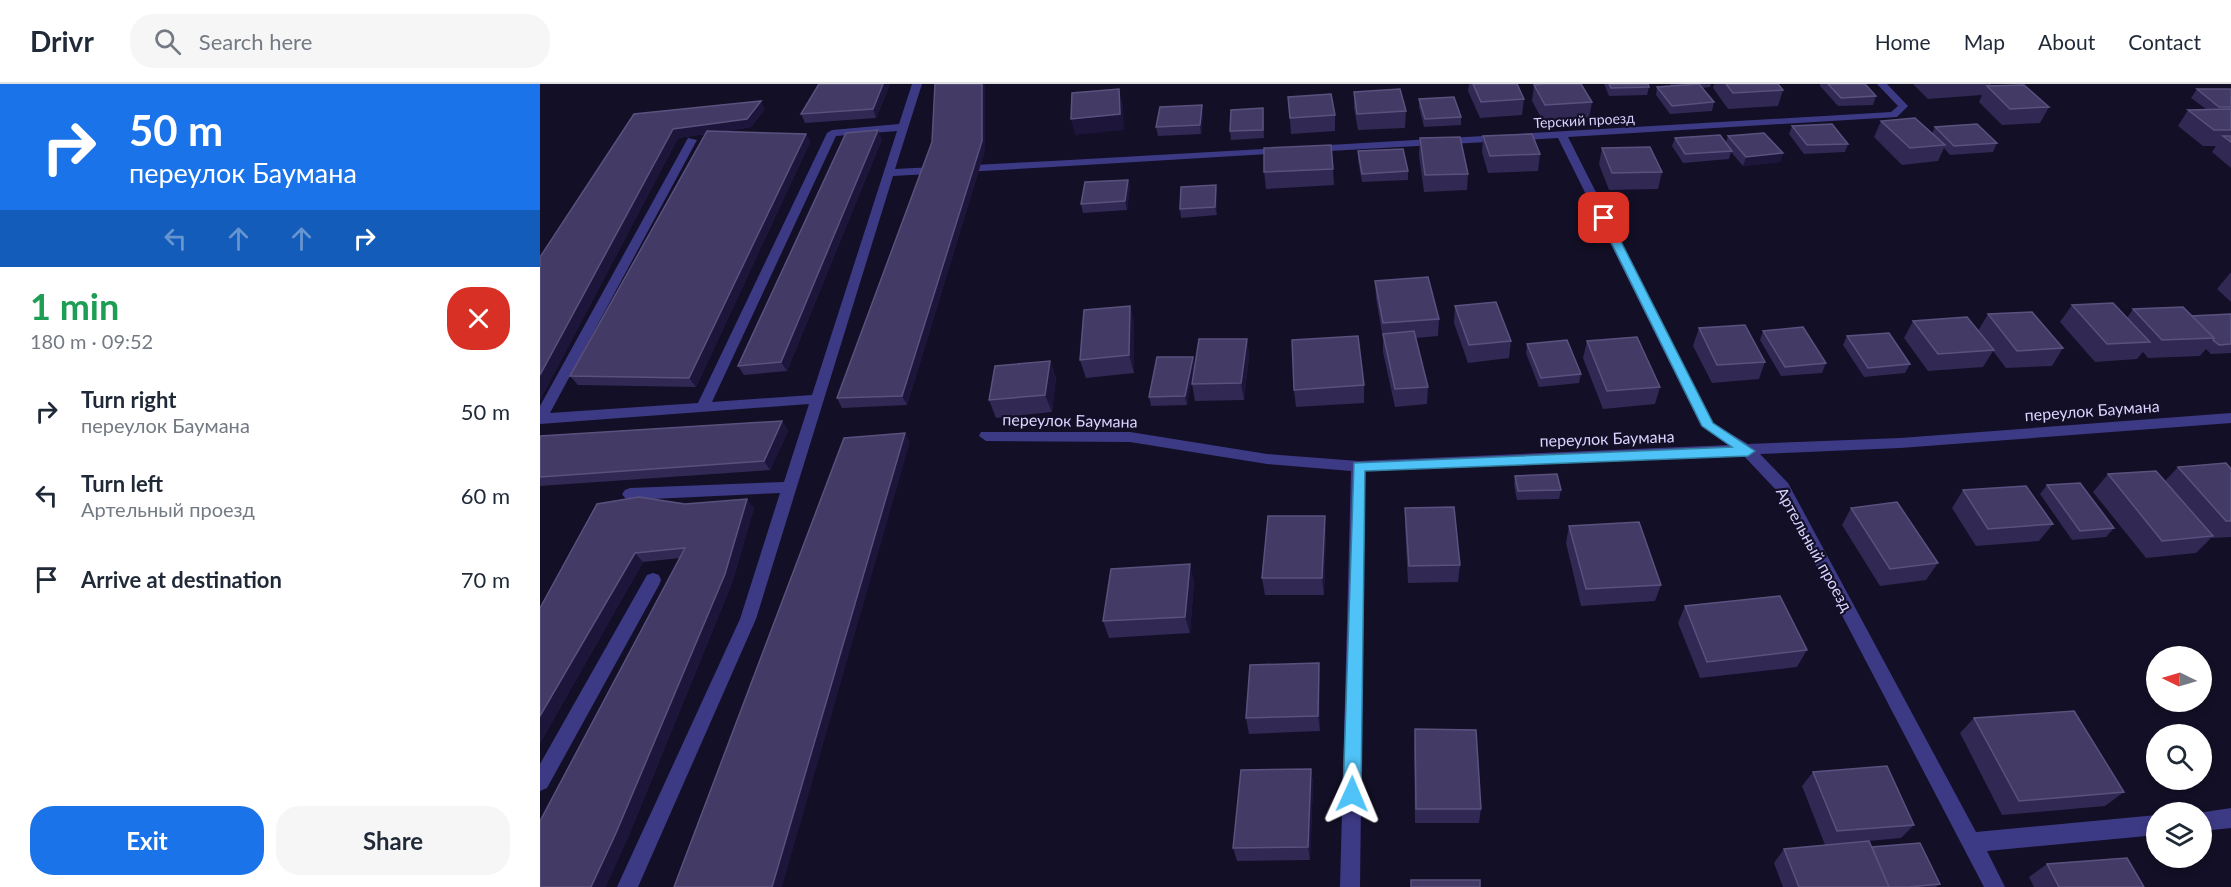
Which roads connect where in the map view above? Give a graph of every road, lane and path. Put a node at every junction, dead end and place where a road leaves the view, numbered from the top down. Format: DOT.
graph roads {
  1 [pos="917,84"];
  2 [pos="1882,84"];
  3 [pos="904,128"];
  4 [pos="1562,135"];
  5 [pos="692,140"];
  6 [pos="1301,150"];
  7 [pos="1289,151"];
  8 [pos="889,173"];
  9 [pos="818,399"];
  10 [pos="703,407"];
  11 [pos="2231,418"];
  12 [pos="986,436"];
  13 [pos="1748,451"];
  14 [pos="1358,466"];
  15 [pos="790,487"];
  16 [pos="630,494"];
  17 [pos="653,580"];
  18 [pos="540,782"];
  19 [pos="2231,818"];
  20 [pos="2212,820"];
  21 [pos="2146,826"];
  22 [pos="1972,842"];
  23 [pos="627,887"];
  24 [pos="1350,887"];
  25 [pos="1995,887"];
  1 -- 3 [label="street"];
  2 -- 4 [label="street, Терский проезд"];
  3 -- 8 [label="street"];
  3 -- 10 [label="street"];
  4 -- 6 [label="street, Терский проезд"];
  4 -- 13 [label="street, Артельный проезд"];
  5 -- 10 [label="street"];
  7 -- 8 [label="street"];
  8 -- 9 [label="street"];
  9 -- 10 [label="street"];
  9 -- 15 [label="street"];
  11 -- 13 [label="street, переулок Баумана"];
  12 -- 14 [label="street, переулок Баумана"];
  13 -- 14 [label="street, переулок Баумана"];
  13 -- 22 [label="street, Артельный проезд"];
  14 -- 24 [label="street"];
  15 -- 16 [label="street"];
  15 -- 23 [label="street"];
  17 -- 18 [label="street"];
  19 -- 20 [label="street"];
  21 -- 22 [label="street"];
  22 -- 25 [label="street, Артельный проезд"];
}
